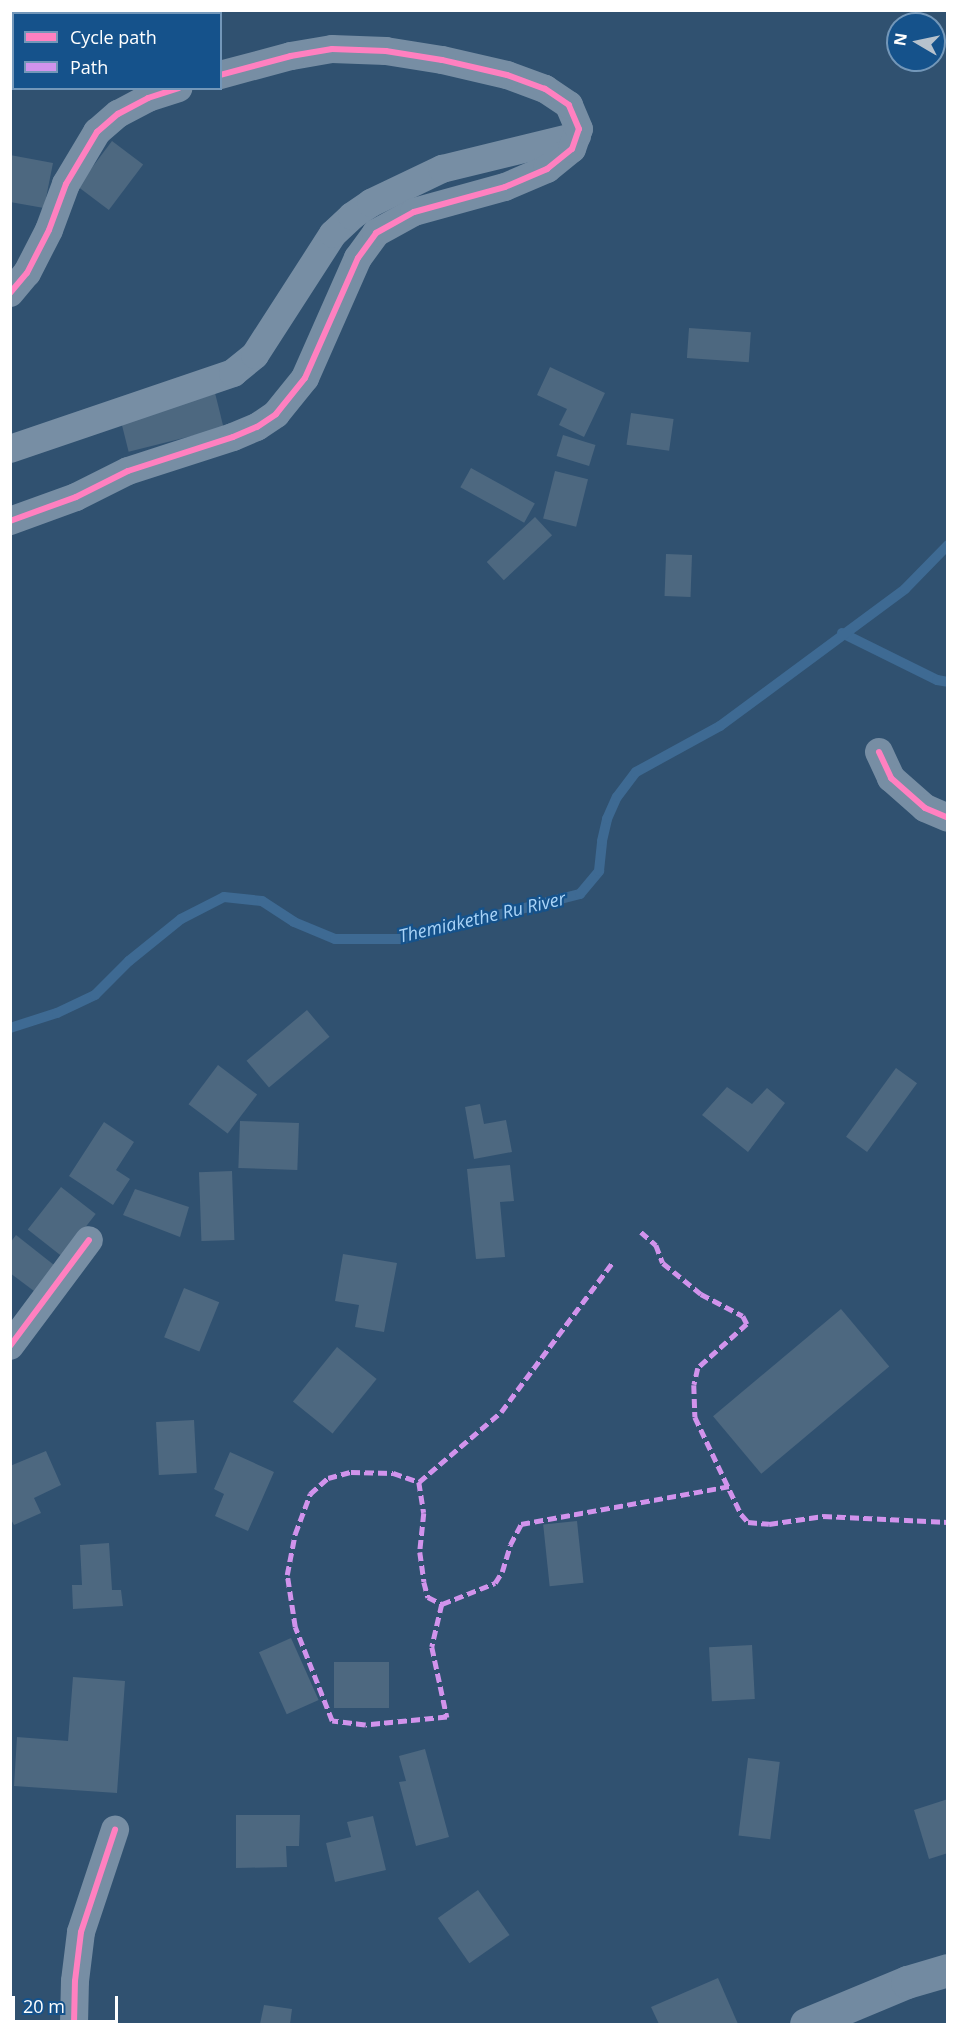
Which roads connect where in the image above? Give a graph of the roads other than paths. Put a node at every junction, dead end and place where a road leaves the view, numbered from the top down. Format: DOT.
graph roads {
  1 [pos="222,74"];
  2 [pos="172,90"];
  3 [pos="577,136"];
  4 [pos="10,293"];
  5 [pos="10,449"];
  6 [pos="10,521"];
  7 [pos="879,752"];
  8 [pos="948,818"];
  9 [pos="89,1240"];
  10 [pos="10,1346"];
  11 [pos="115,1830"];
  12 [pos="948,1970"];
  13 [pos="74,2025"];
  14 [pos="806,2025"];
  1 -- 3 [label="street"];
  2 -- 4 [label="street"];
  3 -- 5 [label="street"];
  3 -- 6 [label="street"];
  7 -- 8 [label="street"];
  9 -- 10 [label="street"];
  11 -- 13 [label="street"];
  12 -- 14 [label="main road"];
}
